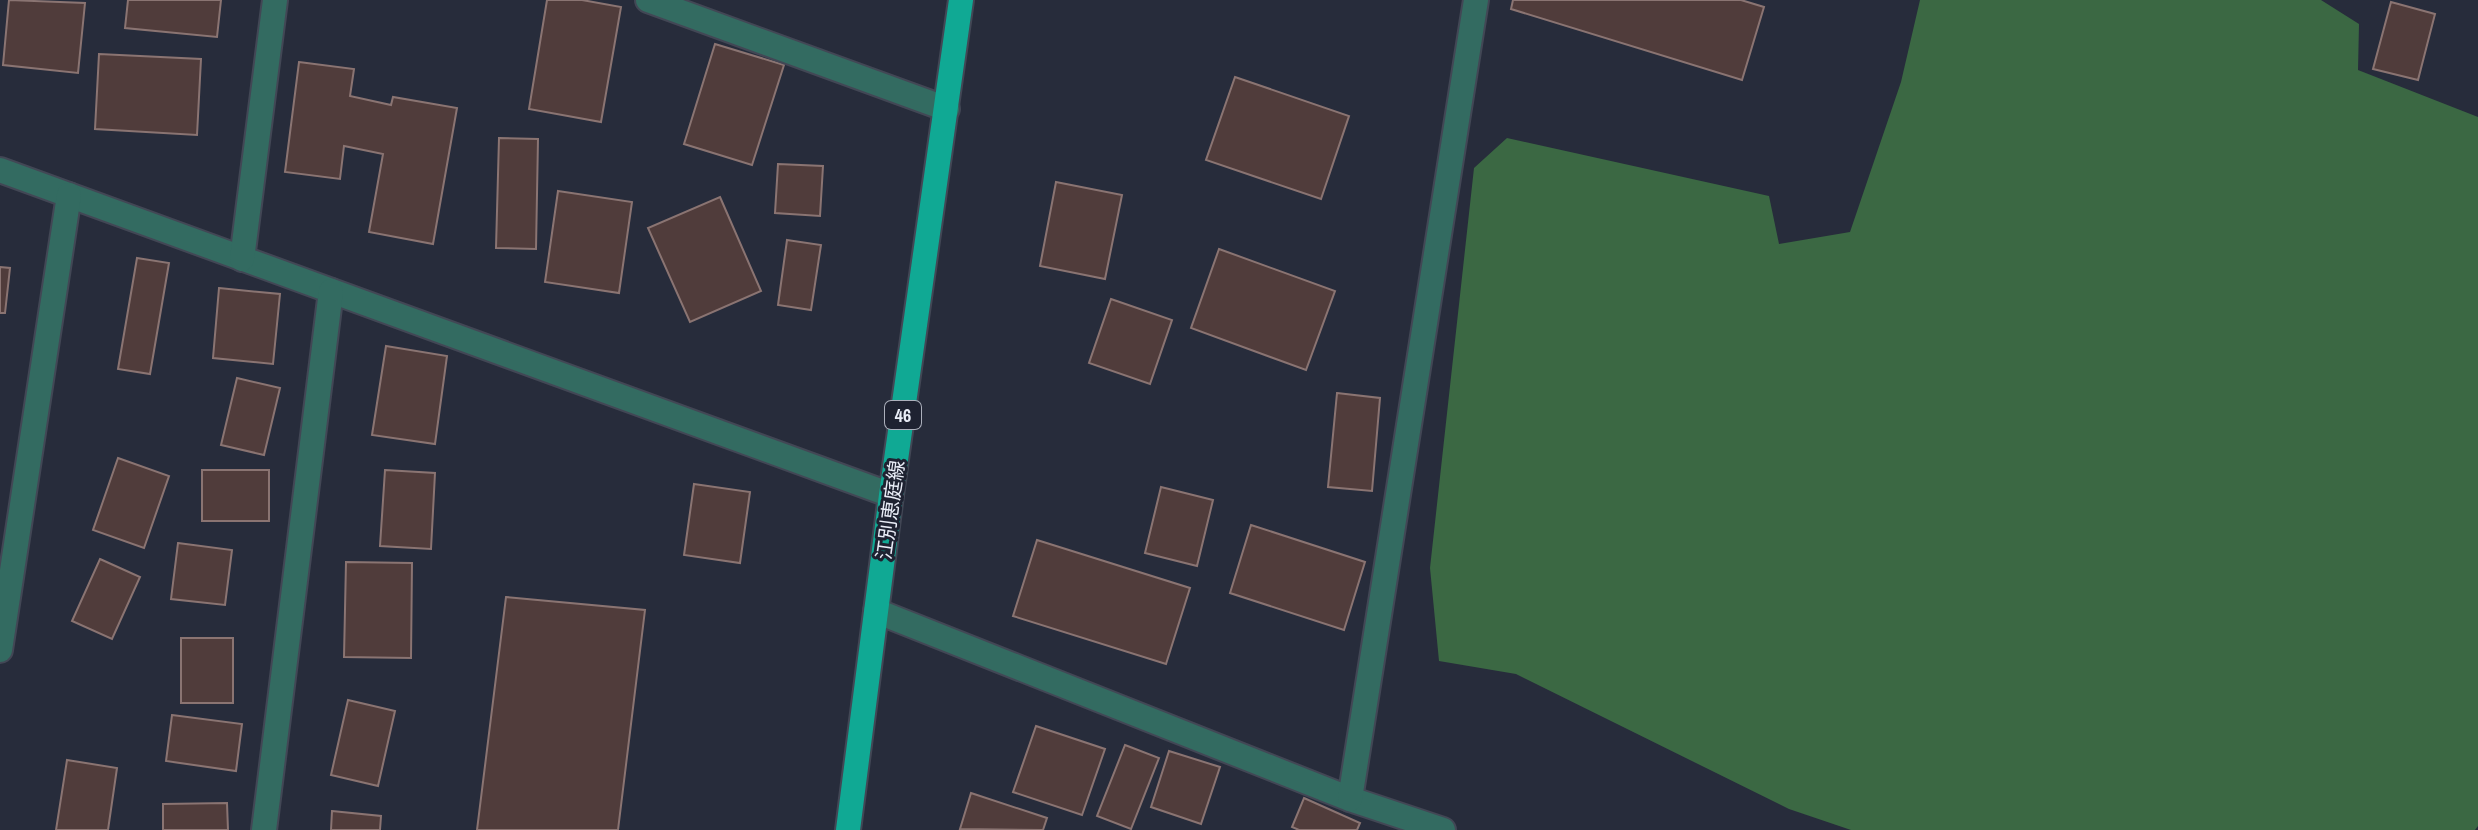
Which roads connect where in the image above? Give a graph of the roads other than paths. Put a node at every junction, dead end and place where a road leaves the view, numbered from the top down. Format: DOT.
graph roads {
  1 [pos="275,0"];
  2 [pos="648,0"];
  3 [pos="961,0"];
  4 [pos="1476,0"];
  5 [pos="947,109"];
  6 [pos="0,170"];
  7 [pos="69,195"];
  8 [pos="242,259"];
  9 [pos="331,291"];
  10 [pos="891,495"];
  11 [pos="876,611"];
  12 [pos="0,650"];
  13 [pos="1350,799"];
  14 [pos="264,830"];
  15 [pos="848,830"];
  16 [pos="1443,830"];
  1 -- 8 [label="street"];
  2 -- 5 [label="street"];
  3 -- 5 [label="main road, 江別恵庭線 / 46"];
  4 -- 13 [label="street"];
  5 -- 10 [label="main road, 江別恵庭線 / 46"];
  6 -- 7 [label="street"];
  7 -- 8 [label="street"];
  7 -- 12 [label="street"];
  8 -- 9 [label="street"];
  9 -- 10 [label="street"];
  9 -- 14 [label="street"];
  10 -- 11 [label="main road, 江別恵庭線 / 46"];
  11 -- 13 [label="street"];
  11 -- 15 [label="main road, 江別恵庭線 / 46"];
  13 -- 16 [label="street"];
}
